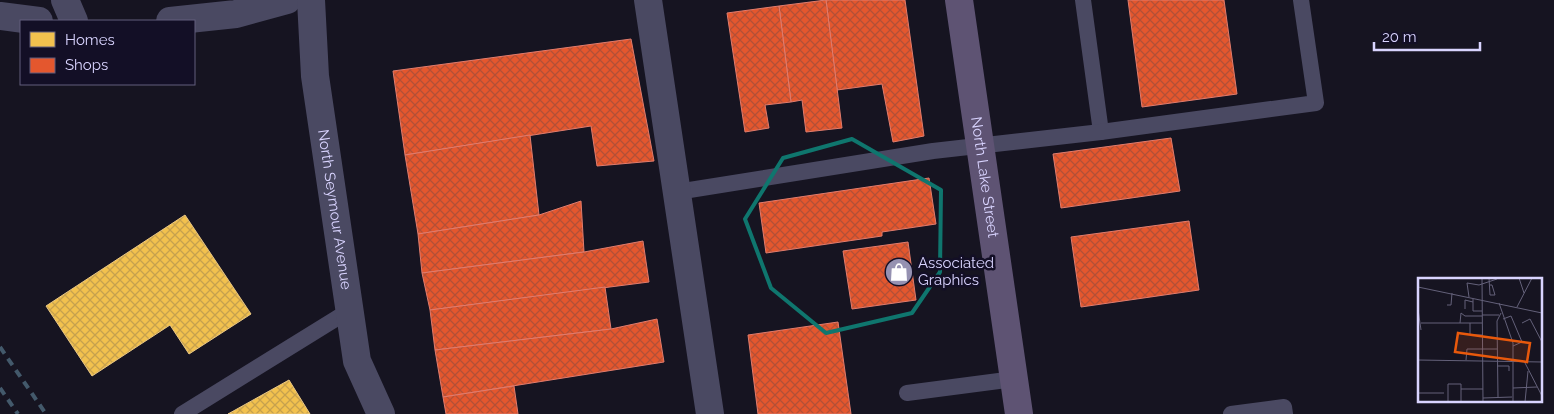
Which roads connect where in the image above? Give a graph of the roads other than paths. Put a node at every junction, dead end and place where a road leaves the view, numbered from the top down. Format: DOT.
graph roads {
  1 [pos="65,0"];
  2 [pos="287,0"];
  3 [pos="310,0"];
  4 [pos="648,0"];
  5 [pos="959,0"];
  6 [pos="1082,0"];
  7 [pos="1301,0"];
  8 [pos="0,16"];
  9 [pos="31,20"];
  10 [pos="74,20"];
  11 [pos="179,20"];
  12 [pos="1101,132"];
  13 [pos="980,145"];
  14 [pos="677,192"];
  15 [pos="350,310"];
  16 [pos="1014,379"];
  17 [pos="908,393"];
  18 [pos="182,414"];
  19 [pos="381,414"];
  20 [pos="710,414"];
  21 [pos="1019,414"];
  22 [pos="1231,414"];
  23 [pos="1285,414"];
  1 -- 10 [label="street"];
  2 -- 11 [label="street"];
  3 -- 15 [label="street, North Seymour Avenue"];
  4 -- 14 [label="street"];
  5 -- 13 [label="main road, North Lake Street"];
  6 -- 12 [label="lane"];
  7 -- 12 [label="lane"];
  8 -- 9 [label="street"];
  12 -- 13 [label="lane"];
  13 -- 14 [label="lane"];
  13 -- 16 [label="main road, North Lake Street"];
  14 -- 20 [label="street"];
  15 -- 18 [label="lane"];
  15 -- 19 [label="street, North Seymour Avenue"];
  16 -- 17 [label="lane"];
  16 -- 21 [label="main road, North Lake Street"];
  22 -- 23 [label="lane"];
}
